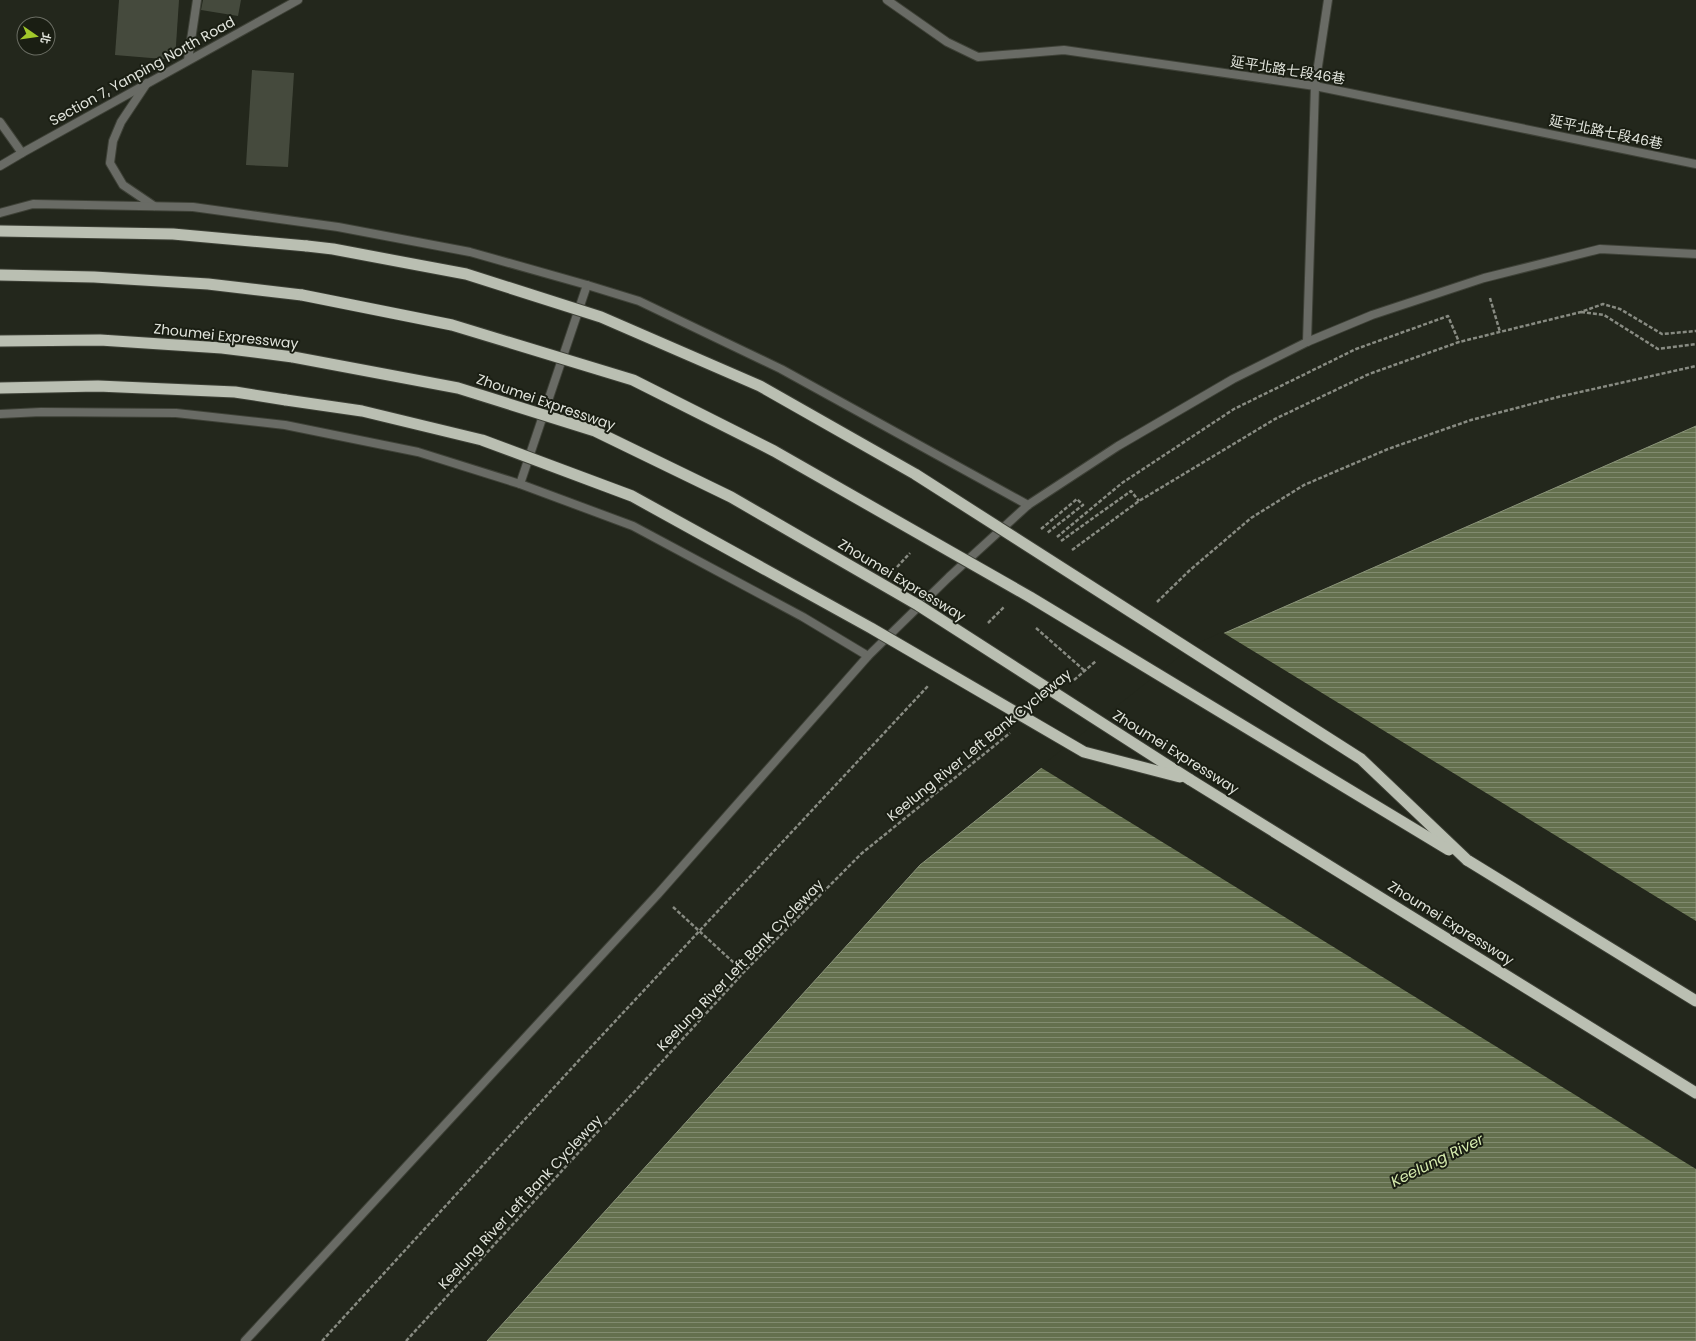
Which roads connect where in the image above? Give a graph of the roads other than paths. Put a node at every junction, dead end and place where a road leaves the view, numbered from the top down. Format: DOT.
graph roads {
  1 [pos="197,0"];
  2 [pos="298,0"];
  3 [pos="887,0"];
  4 [pos="1328,0"];
  5 [pos="188,60"];
  6 [pos="147,83"];
  7 [pos="1315,86"];
  8 [pos="0,122"];
  9 [pos="22,153"];
  10 [pos="1696,164"];
  11 [pos="0,166"];
  12 [pos="154,206"];
  13 [pos="0,213"];
  14 [pos="0,231"];
  15 [pos="1696,254"];
  16 [pos="0,275"];
  17 [pos="587,285"];
  18 [pos="0,341"];
  19 [pos="1307,342"];
  20 [pos="0,388"];
  21 [pos="0,414"];
  22 [pos="520,484"];
  23 [pos="1028,505"];
  24 [pos="868,656"];
  25 [pos="1190,779"];
  26 [pos="1467,860"];
  27 [pos="1696,1001"];
  28 [pos="1696,1093"];
  29 [pos="245,1341"];
  1 -- 5 [label="street"];
  2 -- 5 [label="street, Section 7, Yanping North Road"];
  3 -- 7 [label="street, 延平北路七段46巷"];
  4 -- 7 [label="street"];
  5 -- 6 [label="street, Section 7, Yanping North Road"];
  6 -- 9 [label="street, Section 7, Yanping North Road"];
  6 -- 12 [label="street"];
  7 -- 10 [label="street, 延平北路七段46巷"];
  7 -- 19 [label="street"];
  8 -- 9 [label="street"];
  9 -- 11 [label="street, Section 7, Yanping North Road"];
  12 -- 13 [label="street"];
  12 -- 17 [label="street"];
  14 -- 26 [label="highway, bridge"];
  15 -- 19 [label="street"];
  16 -- 26 [label="highway, bridge"];
  17 -- 22 [label="street"];
  17 -- 23 [label="street"];
  18 -- 25 [label="highway, Zhoumei Expressway, bridge"];
  19 -- 23 [label="street"];
  20 -- 25 [label="highway, bridge"];
  21 -- 22 [label="street"];
  22 -- 24 [label="street"];
  23 -- 24 [label="street"];
  24 -- 29 [label="street"];
  25 -- 28 [label="highway, Zhoumei Expressway"];
  26 -- 27 [label="highway"];
}
